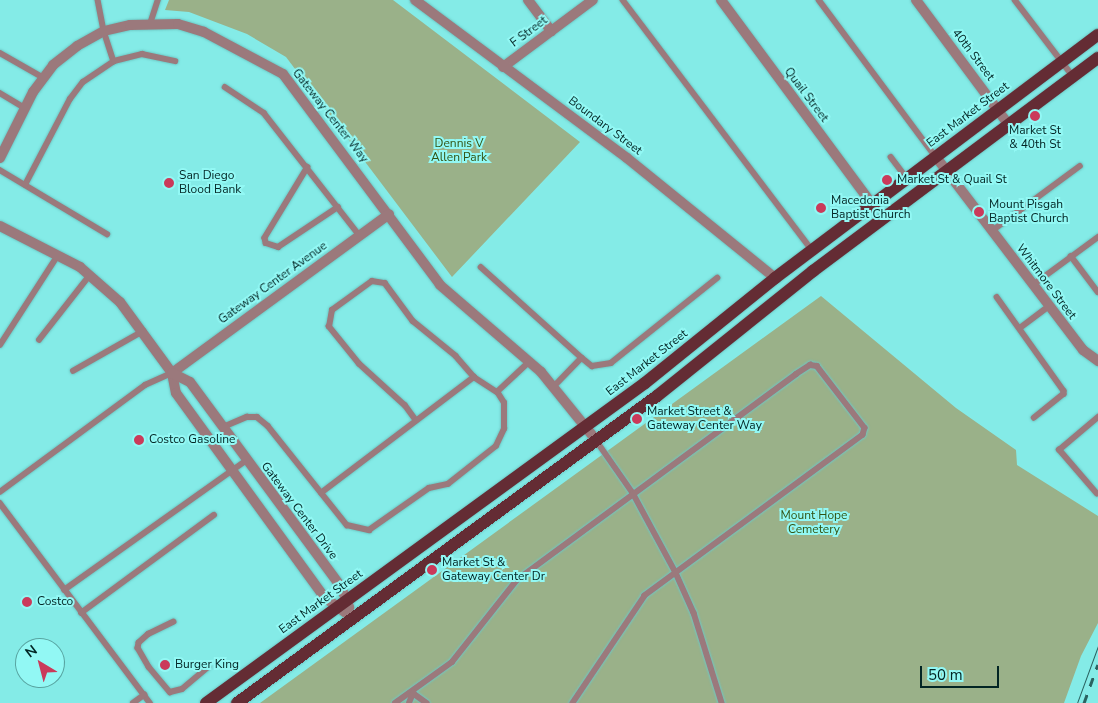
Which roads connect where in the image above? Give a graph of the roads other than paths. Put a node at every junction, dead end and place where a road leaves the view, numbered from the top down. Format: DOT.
graph roads {
  1 [pos="98,0"];
  2 [pos="158,0"];
  3 [pos="416,0"];
  4 [pos="528,0"];
  5 [pos="593,0"];
  6 [pos="623,0"];
  7 [pos="721,0"];
  8 [pos="819,0"];
  9 [pos="916,0"];
  10 [pos="1015,0"];
  11 [pos="150,24"];
  12 [pos="104,31"];
  13 [pos="551,31"];
  14 [pos="1098,35"];
  15 [pos="0,53"];
  16 [pos="1098,58"];
  17 [pos="114,60"];
  18 [pos="175,61"];
  19 [pos="1062,62"];
  20 [pos="504,67"];
  21 [pos="1074,77"];
  22 [pos="44,78"];
  23 [pos="225,87"];
  24 [pos="0,93"];
  25 [pos="25,108"];
  26 [pos="998,110"];
  27 [pos="1009,125"];
  28 [pos="936,156"];
  29 [pos="891,157"];
  30 [pos="0,158"];
  31 [pos="1080,166"];
  32 [pos="308,167"];
  33 [pos="0,170"];
  34 [pos="947,171"];
  35 [pos="907,178"];
  36 [pos="25,185"];
  37 [pos="872,204"];
  38 [pos="338,207"];
  39 [pos="389,214"];
  40 [pos="0,226"];
  41 [pos="992,231"];
  42 [pos="107,234"];
  43 [pos="360,236"];
  44 [pos="1098,237"];
  45 [pos="812,250"];
  46 [pos="58,255"];
  47 [pos="1071,256"];
  48 [pos="481,267"];
  49 [pos="90,275"];
  50 [pos="716,278"];
  51 [pos="775,278"];
  52 [pos="1033,284"];
  53 [pos="1098,292"];
  54 [pos="997,297"];
  55 [pos="1049,306"];
  56 [pos="1020,328"];
  57 [pos="142,331"];
  58 [pos="40,340"];
  59 [pos="0,344"];
  60 [pos="582,358"];
  61 [pos="1098,361"];
  62 [pos="529,362"];
  63 [pos="74,371"];
  64 [pos="172,373"];
  65 [pos="474,377"];
  66 [pos="676,383"];
  67 [pos="555,386"];
  68 [pos="497,392"];
  69 [pos="1098,417"];
  70 [pos="1034,418"];
  71 [pos="416,421"];
  72 [pos="586,426"];
  73 [pos="223,427"];
  74 [pos="596,440"];
  75 [pos="247,460"];
  76 [pos="232,470"];
  77 [pos="0,492"];
  78 [pos="321,492"];
  79 [pos="633,493"];
  80 [pos="1097,494"];
  81 [pos="0,503"];
  82 [pos="214,515"];
  83 [pos="676,573"];
  84 [pos="64,590"];
  85 [pos="342,604"];
  86 [pos="81,613"];
  87 [pos="353,618"];
  88 [pos="174,622"];
  89 [pos="208,667"];
  90 [pos="413,693"];
  91 [pos="144,695"];
  92 [pos="133,703"];
  93 [pos="150,703"];
  94 [pos="206,703"];
  95 [pos="237,703"];
  96 [pos="395,703"];
  97 [pos="409,703"];
  98 [pos="427,703"];
  99 [pos="572,703"];
  100 [pos="722,703"];
  1 -- 12 [label="lane"];
  2 -- 11 [label="lane"];
  3 -- 20 [label="street, Boundary Street"];
  4 -- 13 [label="street"];
  5 -- 13 [label="street, F Street"];
  6 -- 45 [label="lane"];
  7 -- 37 [label="street, Quail Street"];
  8 -- 28 [label="lane"];
  9 -- 26 [label="street, 40th Street"];
  10 -- 19 [label="lane"];
  11 -- 12 [label="street, Gateway Center Way"];
  11 -- 39 [label="street, Gateway Center Way"];
  12 -- 17 [label="lane"];
  12 -- 22 [label="street, Gateway Center Way"];
  13 -- 20 [label="street, F Street"];
  14 -- 19 [label="main road, East Market Street"];
  15 -- 22 [label="lane"];
  16 -- 21 [label="main road"];
  17 -- 18 [label="lane"];
  17 -- 36 [label="lane"];
  19 -- 21 [label="lane"];
  19 -- 26 [label="main road, East Market Street"];
  20 -- 51 [label="street, Boundary Street"];
  21 -- 27 [label="main road"];
  22 -- 25 [label="street, Gateway Center Way"];
  23 -- 32 [label="lane"];
  24 -- 25 [label="lane"];
  25 -- 30 [label="street, Gateway Center Way"];
  26 -- 27 [label="street, 40th Street"];
  26 -- 28 [label="main road, East Market Street"];
  27 -- 34 [label="main road"];
  28 -- 34 [label="street, Whitmore Street"];
  28 -- 35 [label="main road, East Market Street"];
  29 -- 35 [label="lane"];
  31 -- 41 [label="lane"];
  32 -- 38 [label="lane"];
  32 -- 38 [label="lane"];
  33 -- 36 [label="lane"];
  34 -- 41 [label="street, Whitmore Street"];
  34 -- 66 [label="main road"];
  35 -- 37 [label="main road, East Market Street"];
  36 -- 42 [label="lane"];
  37 -- 45 [label="main road, East Market Street"];
  38 -- 43 [label="lane"];
  39 -- 43 [label="street, Gateway Center Avenue"];
  39 -- 62 [label="street, Gateway Center Way"];
  40 -- 46 [label="street, Gateway Center Drive"];
  41 -- 52 [label="street, Whitmore Street"];
  43 -- 64 [label="street, Gateway Center Avenue"];
  44 -- 47 [label="lane"];
  45 -- 51 [label="main road, East Market Street"];
  46 -- 49 [label="street, Gateway Center Drive"];
  46 -- 59 [label="lane"];
  47 -- 52 [label="lane"];
  47 -- 53 [label="lane"];
  48 -- 60 [label="lane"];
  49 -- 57 [label="street, Gateway Center Drive"];
  49 -- 58 [label="lane"];
  50 -- 60 [label="lane"];
  51 -- 66 [label="main road"];
  51 -- 72 [label="main road, East Market Street"];
  52 -- 55 [label="street, Whitmore Street"];
  54 -- 56 [label="lane"];
  55 -- 56 [label="lane"];
  55 -- 61 [label="street, Whitmore Street"];
  56 -- 70 [label="lane"];
  57 -- 63 [label="lane"];
  57 -- 64 [label="street, Gateway Center Drive"];
  60 -- 67 [label="lane"];
  62 -- 67 [label="street, Gateway Center Way"];
  62 -- 68 [label="lane"];
  64 -- 73 [label="street, Gateway Center Drive"];
  64 -- 76 [label="street, Gateway Center Drive"];
  64 -- 77 [label="lane"];
  65 -- 68 [label="lane"];
  65 -- 71 [label="lane"];
  65 -- 71 [label="lane"];
  66 -- 74 [label="main road"];
  67 -- 72 [label="street, Gateway Center Way"];
  68 -- 78 [label="lane"];
  69 -- 80 [label="lane"];
  71 -- 78 [label="lane"];
  72 -- 74 [label="street, Gateway Center Way"];
  72 -- 85 [label="main road, East Market Street"];
  73 -- 75 [label="street, Gateway Center Drive"];
  73 -- 78 [label="lane"];
  74 -- 79 [label="lane"];
  74 -- 87 [label="main road"];
  75 -- 76 [label="lane"];
  75 -- 85 [label="street, Gateway Center Drive"];
  76 -- 84 [label="lane"];
  76 -- 85 [label="street, Gateway Center Drive"];
  79 -- 83 [label="lane"];
  79 -- 83 [label="lane"];
  79 -- 90 [label="lane"];
  81 -- 84 [label="lane"];
  82 -- 86 [label="lane"];
  83 -- 99 [label="lane"];
  83 -- 100 [label="lane"];
  84 -- 86 [label="lane"];
  85 -- 87 [label="street, Gateway Center Drive"];
  85 -- 94 [label="main road, East Market Street"];
  86 -- 91 [label="lane"];
  87 -- 95 [label="main road"];
  88 -- 89 [label="lane"];
  90 -- 96 [label="lane"];
  90 -- 97 [label="lane"];
  90 -- 98 [label="lane"];
  91 -- 92 [label="lane"];
  91 -- 93 [label="lane"];
}
